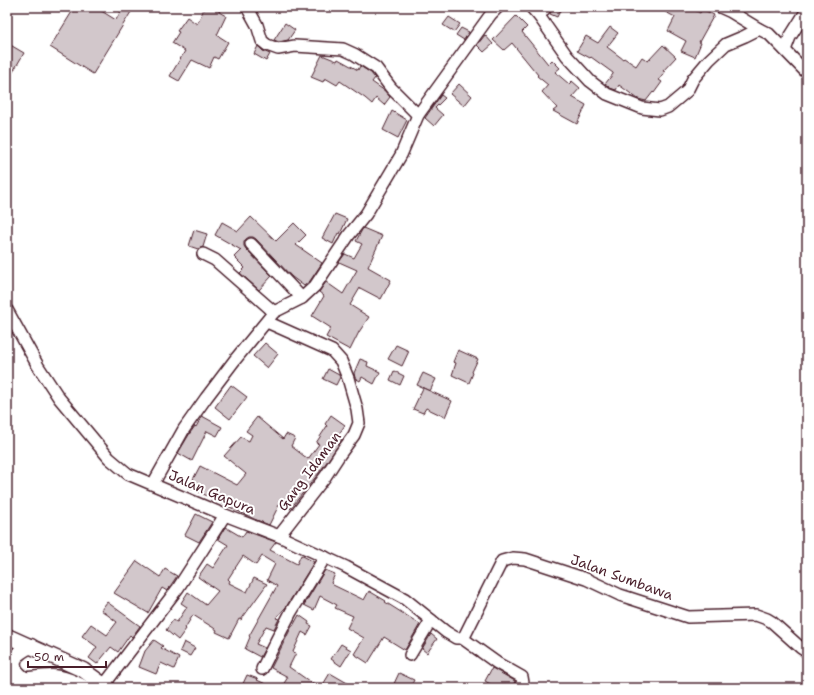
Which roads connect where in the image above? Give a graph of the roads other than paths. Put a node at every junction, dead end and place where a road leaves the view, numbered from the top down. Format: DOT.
graph roads {
  1 [pos="247,7"];
  2 [pos="498,7"];
  3 [pos="531,7"];
  4 [pos="546,7"];
  5 [pos="720,7"];
  6 [pos="807,10"];
  7 [pos="539,16"];
  8 [pos="759,29"];
  9 [pos="785,50"];
  10 [pos="807,73"];
  11 [pos="418,115"];
  12 [pos="251,244"];
  13 [pos="203,254"];
  14 [pos="302,298"];
  15 [pos="7,310"];
  16 [pos="274,312"];
  17 [pos="267,322"];
  18 [pos="153,484"];
  19 [pos="225,515"];
  20 [pos="279,536"];
  21 [pos="325,557"];
  22 [pos="431,620"];
  23 [pos="7,636"];
  24 [pos="462,638"];
  25 [pos="31,646"];
  26 [pos="807,652"];
  27 [pos="410,655"];
  28 [pos="262,669"];
  29 [pos="7,680"];
  30 [pos="26,680"];
  31 [pos="71,684"];
  32 [pos="106,686"];
  33 [pos="85,688"];
  34 [pos="519,688"];
  1 -- 11 [label="street"];
  2 -- 11 [label="street"];
  3 -- 7 [label="street"];
  4 -- 7 [label="street"];
  5 -- 8 [label="street"];
  6 -- 9 [label="street"];
  7 -- 8 [label="street"];
  8 -- 9 [label="street"];
  9 -- 10 [label="street"];
  11 -- 14 [label="street"];
  12 -- 14 [label="street"];
  13 -- 16 [label="street"];
  14 -- 16 [label="street"];
  15 -- 18 [label="street, Jalan Gapura"];
  16 -- 17 [label="street"];
  17 -- 18 [label="street"];
  17 -- 20 [label="street, Gang Idaman"];
  18 -- 19 [label="street, Jalan Gapura"];
  19 -- 20 [label="street, Jalan Gapura"];
  19 -- 32 [label="street"];
  20 -- 21 [label="street, Jalan Gapura"];
  21 -- 22 [label="street, Jalan Gapura"];
  21 -- 28 [label="street"];
  22 -- 24 [label="street, Jalan Gapura"];
  22 -- 27 [label="street"];
  23 -- 25 [label="street"];
  24 -- 26 [label="street, Jalan Sumbawa"];
  24 -- 34 [label="street, Jalan Gapura"];
  25 -- 30 [label="street"];
  25 -- 32 [label="street"];
  29 -- 30 [label="street"];
  30 -- 31 [label="street"];
  31 -- 33 [label="street"];
}
